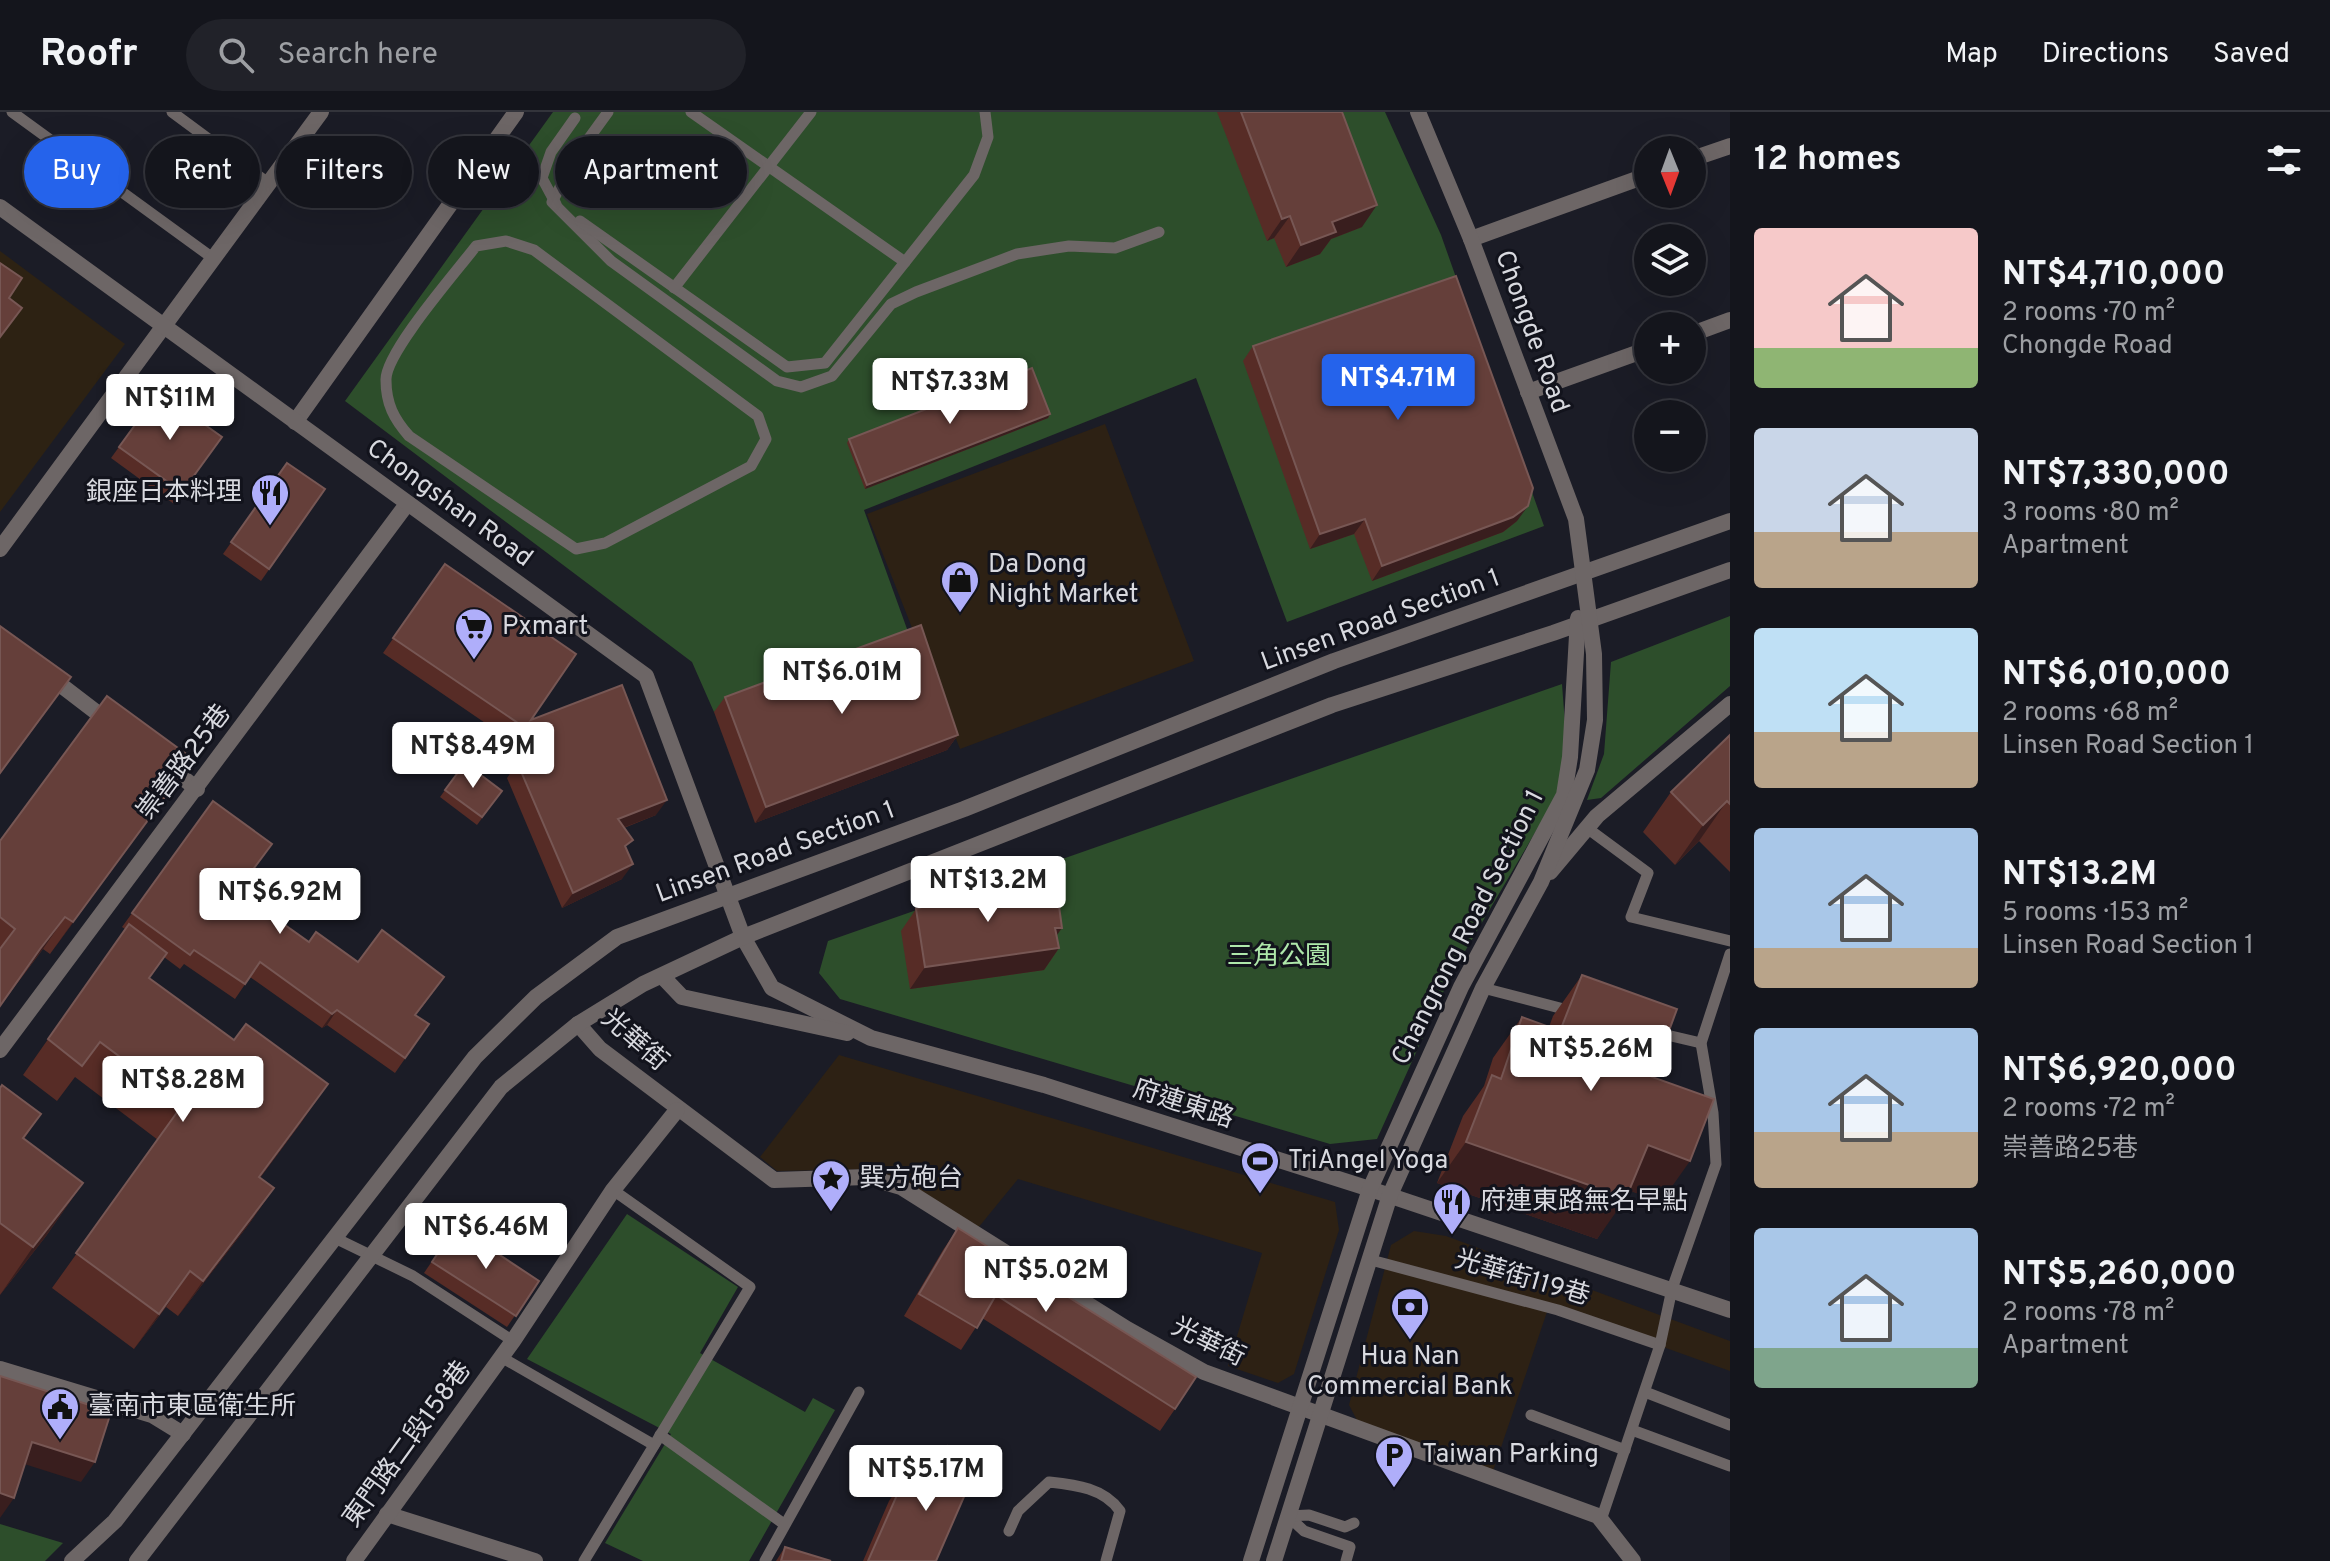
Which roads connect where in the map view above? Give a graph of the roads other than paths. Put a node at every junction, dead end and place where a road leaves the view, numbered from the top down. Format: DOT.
graph roads {
  1 [pos="12,112"];
  2 [pos="172,112"];
  3 [pos="321,112"];
  4 [pos="516,112"];
  5 [pos="608,112"];
  6 [pos="691,112"];
  7 [pos="811,112"];
  8 [pos="985,112"];
  9 [pos="1418,112"];
  10 [pos="575,118"];
  11 [pos="1730,146"];
  12 [pos="1706,154"];
  13 [pos="768,168"];
  14 [pos="1634,180"];
  15 [pos="268,183"];
  16 [pos="552,202"];
  17 [pos="0,207"];
  18 [pos="1159,232"];
  19 [pos="1471,239"];
  20 [pos="214,259"];
  21 [pos="905,262"];
  22 [pos="674,288"];
  23 [pos="1730,320"];
  24 [pos="165,328"];
  25 [pos="1706,329"];
  26 [pos="1634,354"];
  27 [pos="1528,392"];
  28 [pos="728,393"];
  29 [pos="295,422"];
  30 [pos="407,504"];
  31 [pos="1730,521"];
  32 [pos="0,549"];
  33 [pos="1730,570"];
  34 [pos="1584,573"];
  35 [pos="1583,621"];
  36 [pos="34,665"];
  37 [pos="1730,704"];
  38 [pos="126,735"];
  39 [pos="150,753"];
  40 [pos="197,789"];
  41 [pos="1587,828"];
  42 [pos="1541,882"];
  43 [pos="729,898"];
  44 [pos="743,937"];
  45 [pos="1730,941"];
  46 [pos="1730,954"];
  47 [pos="662,976"];
  48 [pos="1483,988"];
  49 [pos="1599,1018"];
  50 [pos="578,1024"];
  51 [pos="1643,1029"];
  52 [pos="871,1038"];
  53 [pos="1701,1043"];
  54 [pos="0,1050"];
  55 [pos="677,1110"];
  56 [pos="1716,1164"];
  57 [pos="1730,1168"];
  58 [pos="1370,1189"];
  59 [pos="613,1190"];
  60 [pos="1390,1195"];
  61 [pos="335,1238"];
  62 [pos="373,1256"];
  63 [pos="1371,1260"];
  64 [pos="1672,1289"];
  65 [pos="1730,1310"];
  66 [pos="513,1341"];
  67 [pos="1660,1345"];
  68 [pos="501,1357"];
  69 [pos="0,1369"];
  70 [pos="859,1392"];
  71 [pos="1645,1392"];
  72 [pos="1301,1409"];
  73 [pos="1531,1415"];
  74 [pos="1321,1416"];
  75 [pos="1730,1425"];
  76 [pos="1632,1430"];
  77 [pos="183,1434"];
  78 [pos="657,1440"];
  79 [pos="1625,1450"];
  80 [pos="1730,1466"];
  81 [pos="387,1514"];
  82 [pos="1288,1516"];
  83 [pos="1601,1520"];
  84 [pos="1354,1523"];
  85 [pos="784,1524"];
  86 [pos="1009,1531"];
  87 [pos="138,1560"];
  88 [pos="72,1561"];
  89 [pos="354,1561"];
  90 [pos="535,1561"];
  91 [pos="584,1561"];
  92 [pos="765,1561"];
  93 [pos="1106,1561"];
  94 [pos="1251,1561"];
  95 [pos="1274,1561"];
  96 [pos="1346,1561"];
  97 [pos="1633,1561"];
  1 -- 20 [label="lane"];
  2 -- 15 [label="lane"];
  3 -- 15 [label="street"];
  4 -- 29 [label="street"];
  5 -- 16 [label="lane"];
  6 -- 13 [label="lane"];
  7 -- 13 [label="lane"];
  8 -- 21 [label="lane"];
  9 -- 19 [label="street, Chongde Road"];
  10 -- 16 [label="lane"];
  11 -- 12 [label="street"];
  13 -- 21 [label="lane"];
  13 -- 22 [label="lane"];
  14 -- 19 [label="street"];
  15 -- 20 [label="street"];
  16 -- 18 [label="lane"];
  16 -- 22 [label="lane"];
  17 -- 24 [label="street, Chongshan Road"];
  19 -- 27 [label="street, Chongde Road"];
  20 -- 24 [label="street"];
  21 -- 22 [label="lane"];
  23 -- 25 [label="street"];
  24 -- 29 [label="street, Chongshan Road"];
  24 -- 32 [label="street"];
  26 -- 27 [label="street"];
  27 -- 34 [label="street, Chongde Road"];
  28 -- 28 [label="lane"];
  29 -- 30 [label="street, Chongshan Road"];
  30 -- 40 [label="street, 崇善路25巷"];
  30 -- 43 [label="street, Chongshan Road"];
  31 -- 34 [label="street, Linsen Road Section 1"];
  33 -- 35 [label="street"];
  34 -- 35 [label="street, Changrong Road Section 1"];
  34 -- 43 [label="street, Linsen Road Section 1"];
  35 -- 42 [label="street, Changrong Road Section 1"];
  35 -- 44 [label="street"];
  35 -- 58 [label="street, Changrong Road Section 1"];
  36 -- 38 [label="street"];
  37 -- 41 [label="street"];
  39 -- 40 [label="street"];
  40 -- 54 [label="street, 崇善路25巷"];
  41 -- 42 [label="street"];
  41 -- 45 [label="lane"];
  42 -- 48 [label="street, Changrong Road Section 1"];
  43 -- 44 [label="street, Chongshan Road"];
  43 -- 61 [label="street, Linsen Road Section 1"];
  44 -- 47 [label="street"];
  44 -- 52 [label="street, 府連東路"];
  46 -- 53 [label="lane"];
  47 -- 50 [label="street"];
  47 -- 52 [label="street"];
  48 -- 49 [label="lane"];
  48 -- 60 [label="street, Changrong Road Section 1"];
  50 -- 55 [label="street, 光華街"];
  50 -- 62 [label="street"];
  51 -- 53 [label="lane"];
  52 -- 58 [label="street, 府連東路"];
  53 -- 56 [label="lane"];
  55 -- 59 [label="street, 東門路二段158巷"];
  55 -- 72 [label="street, 光華街"];
  56 -- 57 [label="lane"];
  56 -- 64 [label="lane"];
  58 -- 60 [label="street, 府連東路"];
  58 -- 72 [label="street, Changrong Road Section 1"];
  59 -- 66 [label="street, 東門路二段158巷"];
  59 -- 78 [label="lane"];
  60 -- 63 [label="street, Changrong Road Section 1"];
  60 -- 64 [label="street, 府連東路"];
  61 -- 62 [label="lane"];
  61 -- 77 [label="street, Linsen Road Section 1"];
  62 -- 66 [label="lane"];
  62 -- 87 [label="street"];
  63 -- 67 [label="lane, 光華街119巷"];
  63 -- 74 [label="street, Changrong Road Section 1"];
  64 -- 65 [label="street, 府連東路"];
  64 -- 67 [label="lane"];
  66 -- 68 [label="street, 東門路二段158巷"];
  67 -- 71 [label="lane"];
  68 -- 78 [label="lane, 東門路二段158巷"];
  68 -- 81 [label="street, 東門路二段158巷"];
  69 -- 77 [label="street"];
  70 -- 85 [label="lane"];
  71 -- 75 [label="lane"];
  71 -- 76 [label="lane"];
  72 -- 74 [label="street, 光華街"];
  72 -- 94 [label="street, Changrong Road Section 1"];
  73 -- 79 [label="lane"];
  74 -- 82 [label="street, Changrong Road Section 1"];
  74 -- 83 [label="street, 光華街"];
  76 -- 79 [label="lane"];
  76 -- 80 [label="lane"];
  77 -- 88 [label="street, Linsen Road Section 1"];
  78 -- 85 [label="lane, 東門路二段158巷"];
  78 -- 91 [label="lane"];
  79 -- 83 [label="lane"];
  81 -- 89 [label="street, 東門路二段158巷"];
  81 -- 90 [label="street"];
  82 -- 84 [label="lane"];
  82 -- 95 [label="street, Changrong Road Section 1"];
  82 -- 96 [label="lane"];
  83 -- 97 [label="street, 光華街"];
  85 -- 92 [label="lane"];
  86 -- 93 [label="lane"];
}
